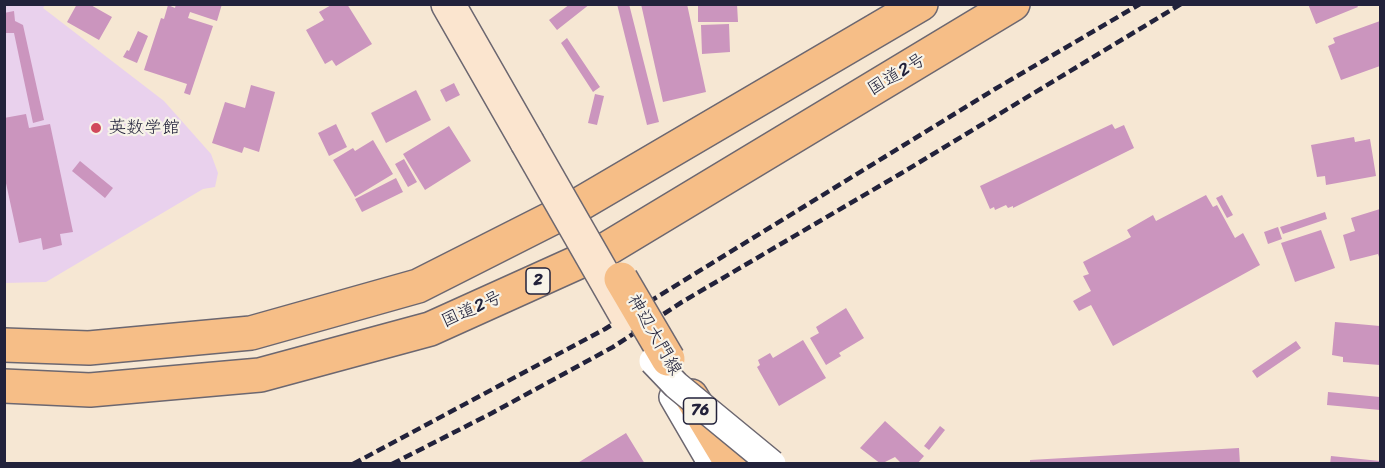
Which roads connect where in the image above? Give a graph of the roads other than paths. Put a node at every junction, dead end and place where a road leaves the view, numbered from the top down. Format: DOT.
graph roads {
  1 [pos="448,4"];
  2 [pos="921,4"];
  3 [pos="1013,4"];
  4 [pos="580,204"];
  5 [pos="605,250"];
  6 [pos="4,345"];
  7 [pos="660,360"];
  8 [pos="4,386"];
  9 [pos="712,464"];
  10 [pos="732,464"];
  11 [pos="772,464"];
  1 -- 7 [label="street, bridge"];
  2 -- 4 [label="main road"];
  3 -- 5 [label="main road, 国道2号 / 2"];
  4 -- 5 [label="main road, 神辺大門線 / 76"];
  4 -- 6 [label="main road"];
  5 -- 7 [label="main road, 神辺大門線 / 76, bridge"];
  5 -- 8 [label="main road, 国道2号 / 2"];
  7 -- 9 [label="street, bridge"];
  7 -- 10 [label="main road, 神辺大門線 / 76"];
  7 -- 11 [label="street, bridge"];
}
